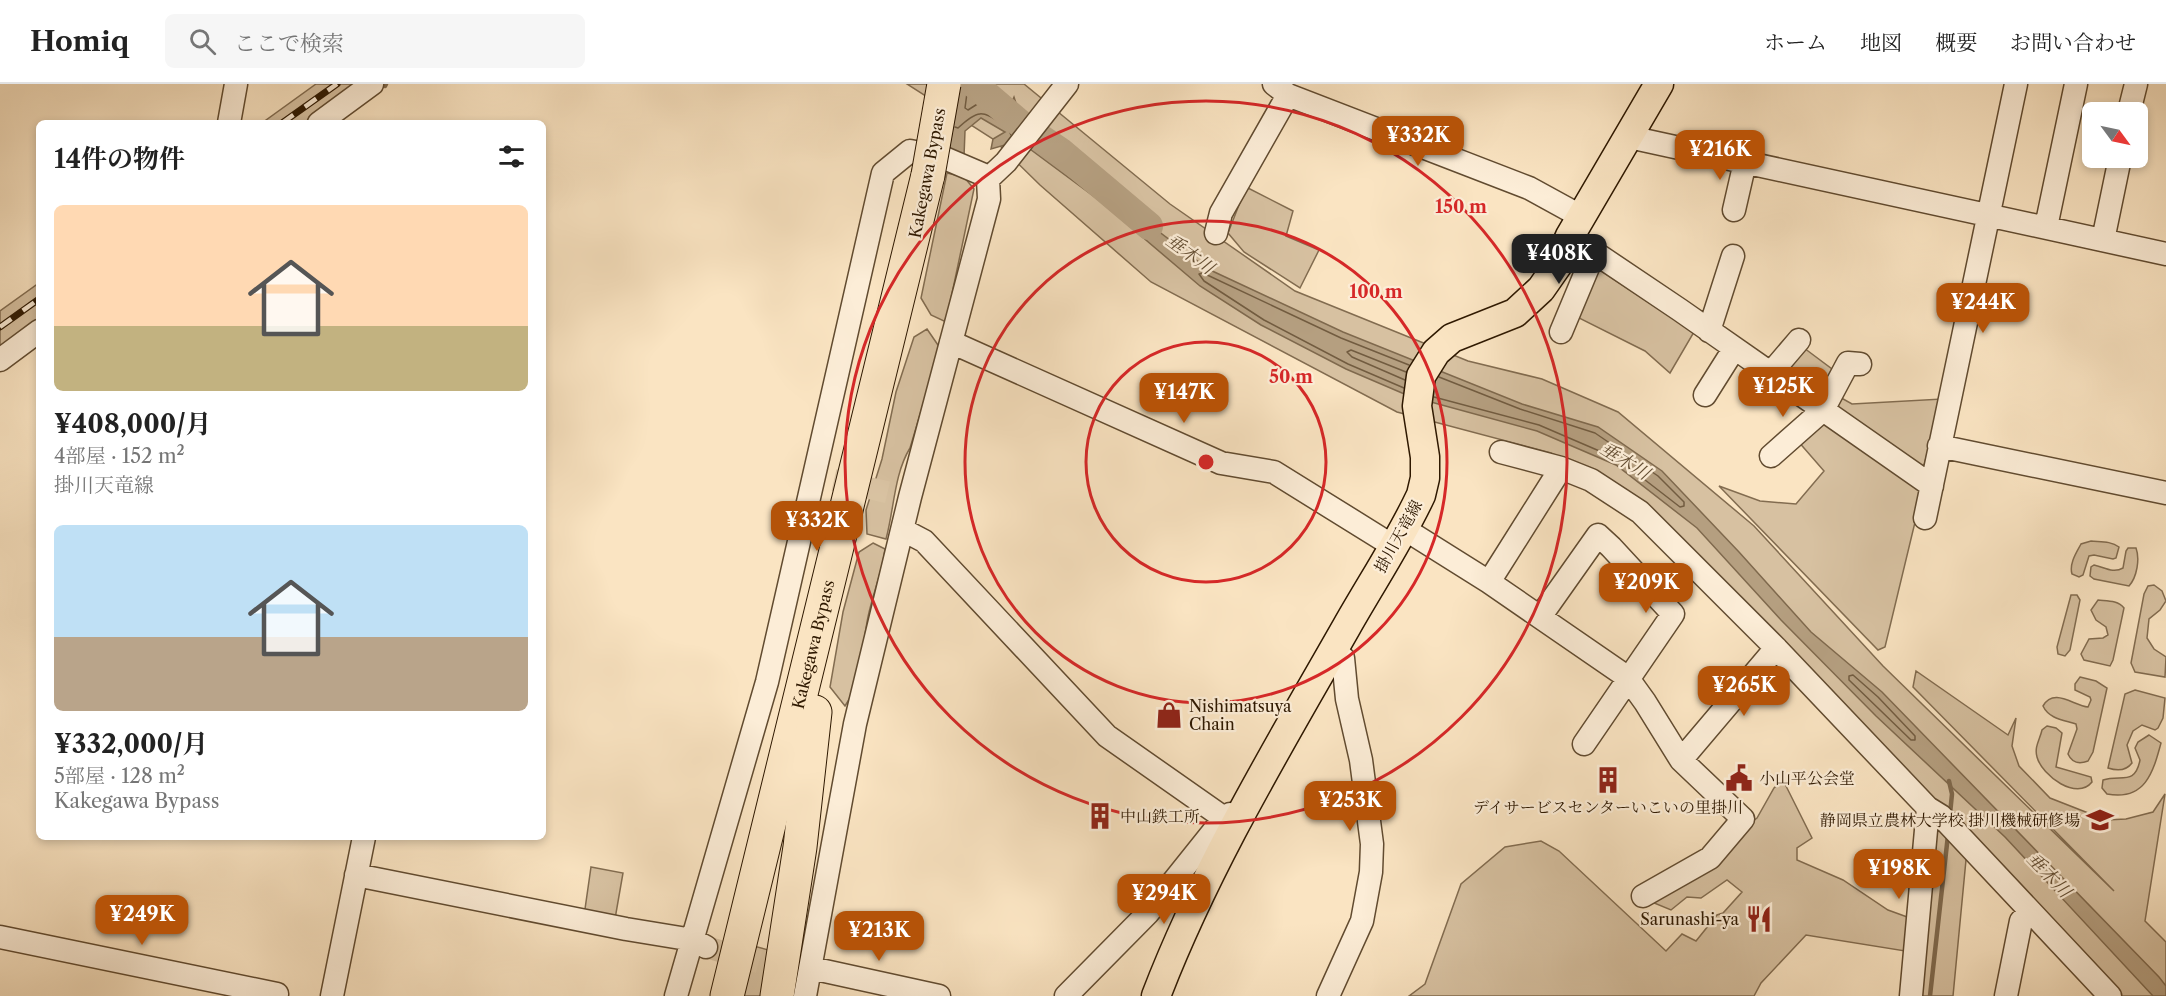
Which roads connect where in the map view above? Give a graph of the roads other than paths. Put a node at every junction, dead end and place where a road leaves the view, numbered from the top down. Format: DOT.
graph roads {
  1 [pos="236,84"];
  2 [pos="372,84"];
  3 [pos="944,84"];
  4 [pos="1067,84"];
  5 [pos="1659,84"];
  6 [pos="2016,84"];
  7 [pos="2076,84"];
  8 [pos="2136,84"];
  9 [pos="1283,88"];
  10 [pos="2132,102"];
  11 [pos="230,120"];
  12 [pos="323,120"];
  13 [pos="1629,137"];
  14 [pos="1745,162"];
  15 [pos="2118,168"];
  16 [pos="989,177"];
  17 [pos="1734,210"];
  18 [pos="1987,213"];
  19 [pos="2046,226"];
  20 [pos="1576,227"];
  21 [pos="1216,232"];
  22 [pos="2103,240"];
  23 [pos="1594,253"];
  24 [pos="2166,254"];
  25 [pos="1733,256"];
  26 [pos="1735,288"];
  27 [pos="1718,304"];
  28 [pos="1709,331"];
  29 [pos="1562,332"];
  30 [pos="36,333"];
  31 [pos="1799,340"];
  32 [pos="951,342"];
  33 [pos="1734,349"];
  34 [pos="0,360"];
  35 [pos="1860,364"];
  36 [pos="1770,374"];
  37 [pos="1705,395"];
  38 [pos="1823,410"];
  39 [pos="1940,446"];
  40 [pos="1501,452"];
  41 [pos="1771,456"];
  42 [pos="1561,468"];
  43 [pos="1932,486"];
  44 [pos="2166,493"];
  45 [pos="1925,518"];
  46 [pos="903,530"];
  47 [pos="1398,537"];
  48 [pos="830,576"];
  49 [pos="1489,582"];
  50 [pos="1540,617"];
  51 [pos="1776,648"];
  52 [pos="1332,653"];
  53 [pos="1629,681"];
  54 [pos="1584,744"];
  55 [pos="1681,760"];
  56 [pos="1934,812"];
  57 [pos="1231,818"];
  58 [pos="363,840"];
  59 [pos="356,875"];
  60 [pos="1643,896"];
  61 [pos="2030,912"];
  62 [pos="0,937"];
  63 [pos="700,943"];
  64 [pos="799,981"];
  65 [pos="2101,992"];
  66 [pos="277,994"];
  67 [pos="1071,994"];
  68 [pos="332,996"];
  69 [pos="676,996"];
  70 [pos="706,996"];
  71 [pos="727,996"];
  72 [pos="939,996"];
  73 [pos="1156,996"];
  74 [pos="1328,996"];
  75 [pos="1911,996"];
  76 [pos="2006,996"];
  1 -- 11 [label="street"];
  2 -- 12 [label="street"];
  3 -- 48 [label="highway, Kakegawa Bypass, bridge"];
  4 -- 16 [label="street"];
  5 -- 13 [label="main road, 掛川天竜線"];
  6 -- 18 [label="street"];
  7 -- 19 [label="street"];
  8 -- 10 [label="street"];
  9 -- 20 [label="street"];
  9 -- 21 [label="street"];
  13 -- 14 [label="street"];
  13 -- 20 [label="main road, 掛川天竜線"];
  14 -- 17 [label="street"];
  14 -- 18 [label="street"];
  15 -- 22 [label="street"];
  16 -- 32 [label="street"];
  16 -- 63 [label="street"];
  18 -- 19 [label="street"];
  18 -- 39 [label="street"];
  19 -- 22 [label="street"];
  20 -- 23 [label="street"];
  20 -- 47 [label="main road, 掛川天竜線"];
  22 -- 24 [label="street"];
  23 -- 28 [label="street"];
  23 -- 29 [label="street"];
  25 -- 27 [label="street"];
  26 -- 27 [label="street"];
  27 -- 28 [label="street"];
  28 -- 33 [label="street"];
  30 -- 34 [label="street"];
  31 -- 36 [label="street"];
  32 -- 46 [label="street"];
  32 -- 47 [label="street"];
  33 -- 36 [label="street"];
  33 -- 37 [label="street"];
  35 -- 38 [label="street"];
  36 -- 38 [label="street"];
  38 -- 41 [label="street"];
  38 -- 43 [label="street"];
  39 -- 43 [label="street"];
  39 -- 44 [label="street"];
  40 -- 42 [label="street"];
  42 -- 49 [label="street"];
  42 -- 51 [label="street"];
  43 -- 45 [label="street"];
  46 -- 57 [label="street"];
  46 -- 64 [label="street"];
  47 -- 49 [label="street"];
  47 -- 52 [label="main road, 掛川天竜線"];
  48 -- 64 [label="highway"];
  48 -- 70 [label="highway"];
  48 -- 71 [label="highway, Kakegawa Bypass"];
  49 -- 50 [label="street"];
  50 -- 53 [label="street"];
  50 -- 53 [label="street"];
  51 -- 55 [label="street"];
  51 -- 56 [label="street"];
  52 -- 57 [label="main road, 掛川天竜線"];
  52 -- 74 [label="street"];
  53 -- 54 [label="street"];
  53 -- 55 [label="street"];
  55 -- 60 [label="street"];
  56 -- 61 [label="street"];
  56 -- 75 [label="street"];
  57 -- 67 [label="street"];
  57 -- 73 [label="main road, 掛川天竜線"];
  58 -- 59 [label="street"];
  59 -- 63 [label="street"];
  59 -- 68 [label="street"];
  61 -- 65 [label="street"];
  61 -- 76 [label="street"];
  62 -- 66 [label="street"];
  63 -- 69 [label="street"];
  64 -- 72 [label="street"];
}
